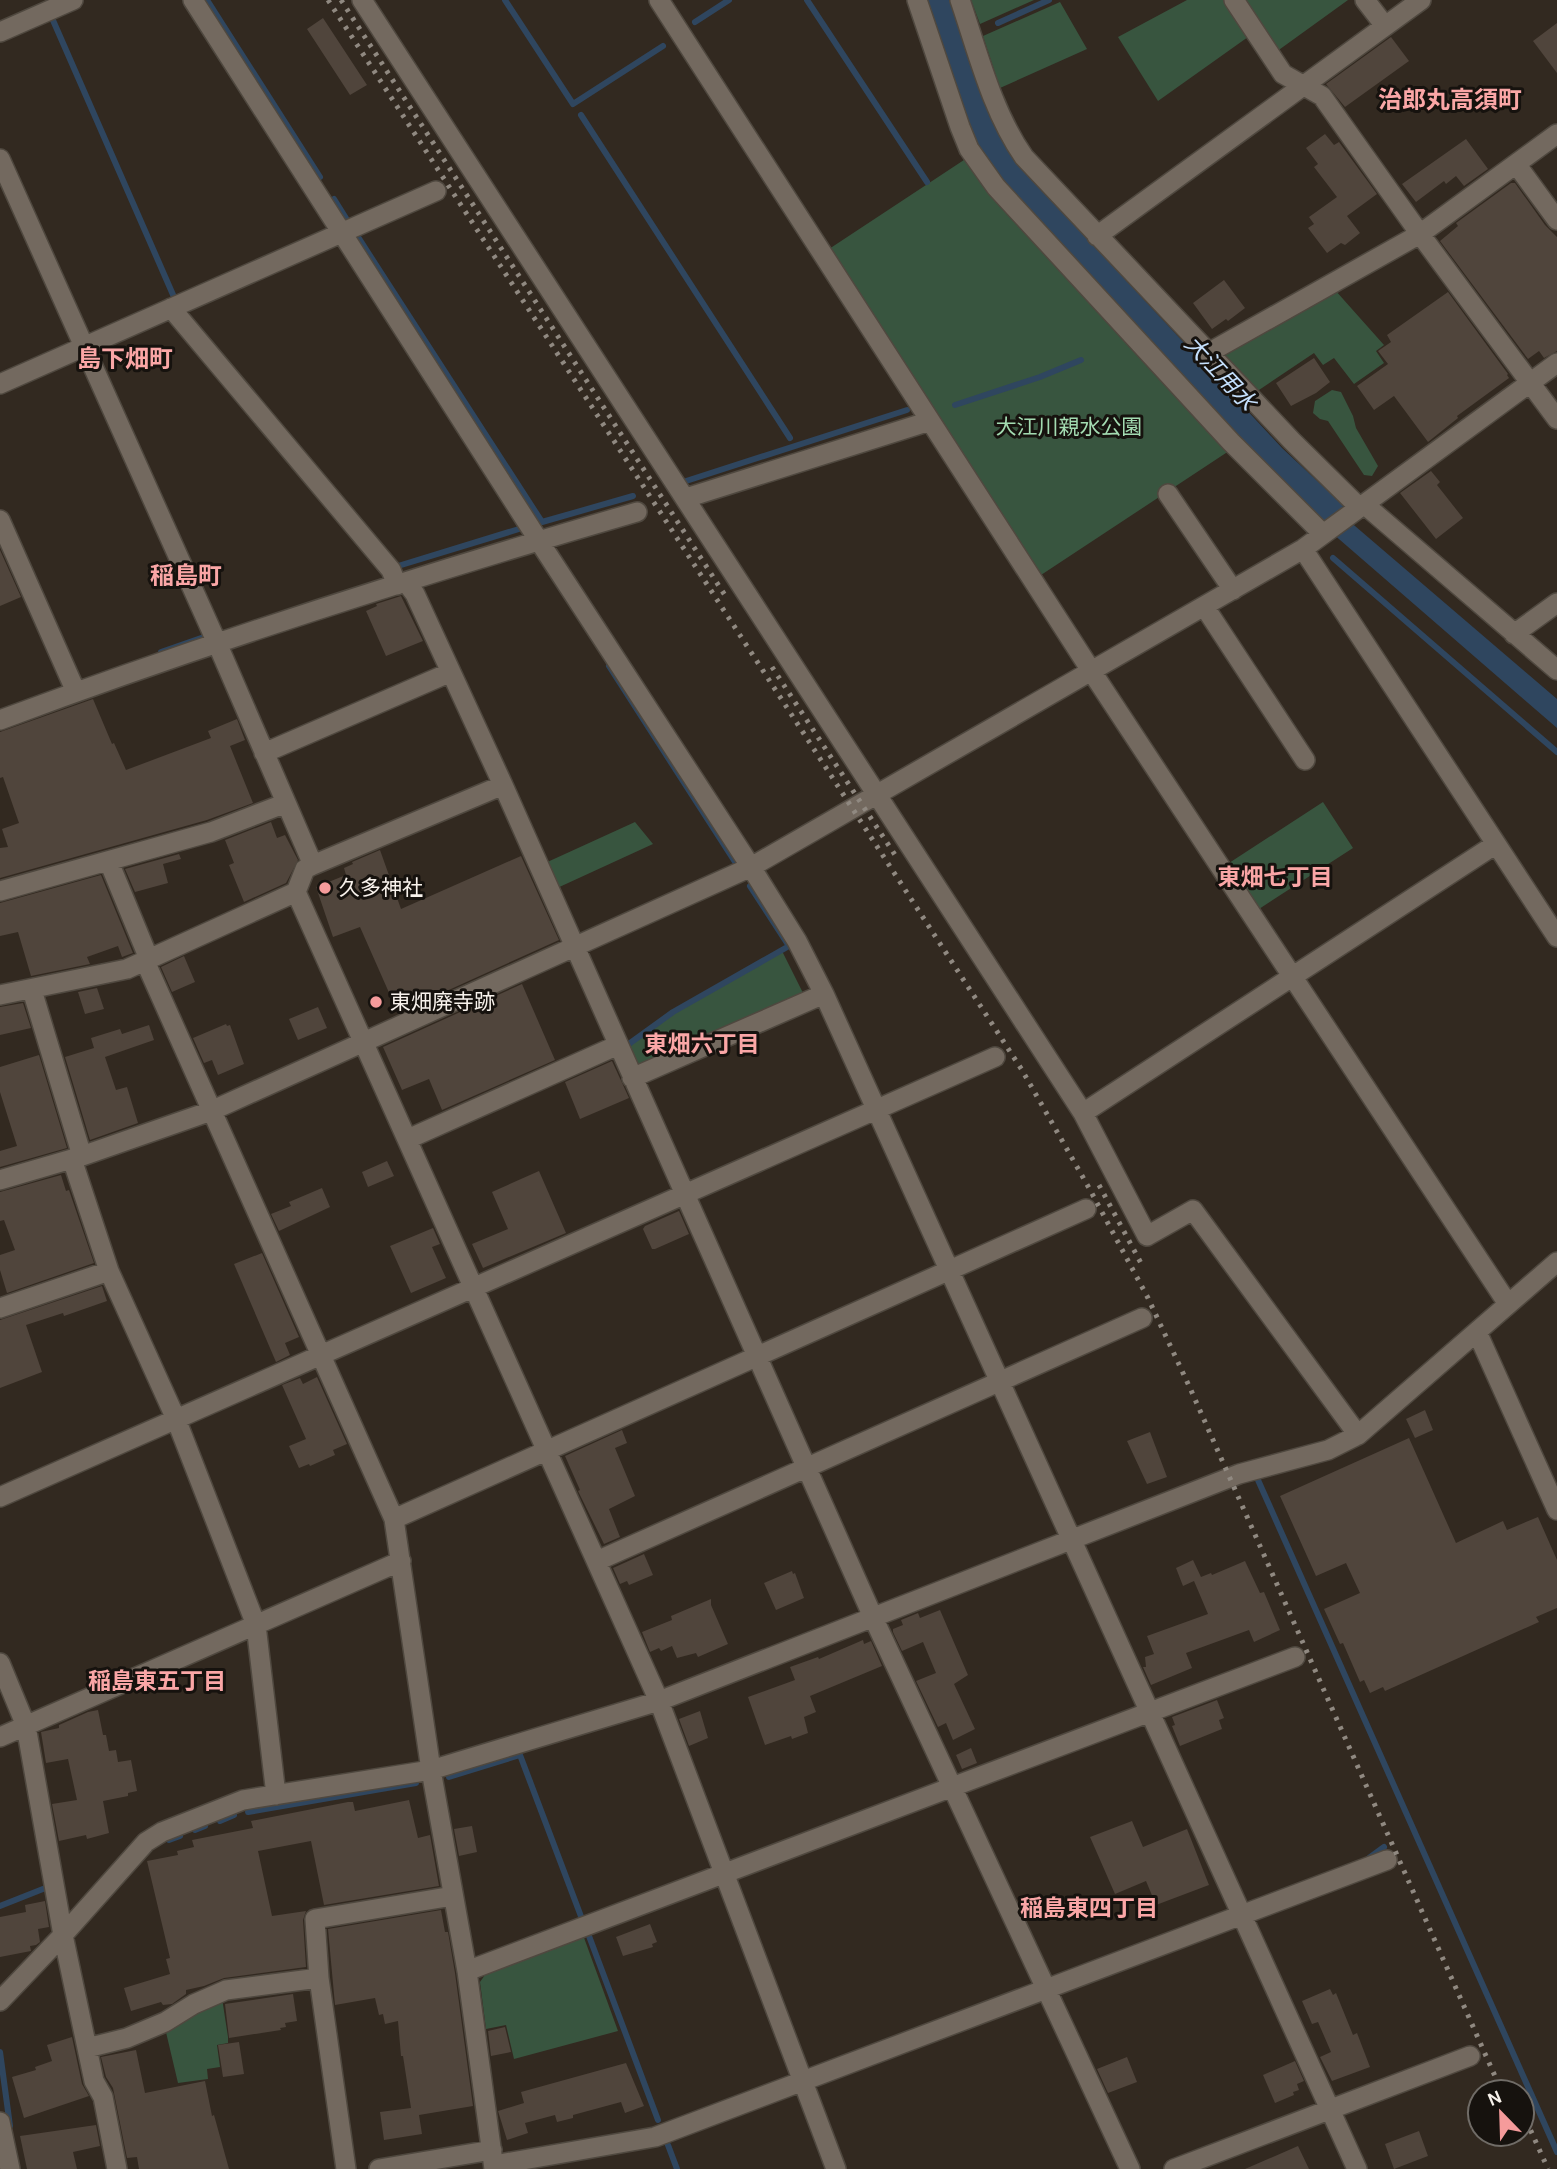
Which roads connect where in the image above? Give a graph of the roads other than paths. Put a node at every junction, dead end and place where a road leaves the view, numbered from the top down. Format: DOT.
graph roads {
  1 [pos="73,0"];
  2 [pos="193,0"];
  3 [pos="362,0"];
  4 [pos="659,0"];
  5 [pos="917,0"];
  6 [pos="960,0"];
  7 [pos="1234,0"];
  8 [pos="1365,0"];
  9 [pos="1420,0"];
  10 [pos="1385,26"];
  11 [pos="0,32"];
  12 [pos="1302,86"];
  13 [pos="1557,134"];
  14 [pos="0,159"];
  15 [pos="1516,164"];
  16 [pos="436,191"];
  17 [pos="1557,220"];
  18 [pos="342,233"];
  19 [pos="1420,234"];
  20 [pos="1097,236"];
  21 [pos="171,308"];
  22 [pos="84,347"];
  23 [pos="1210,352"];
  24 [pos="1557,363"];
  25 [pos="1529,383"];
  26 [pos="0,384"];
  27 [pos="1557,419"];
  28 [pos="930,421"];
  29 [pos="1168,494"];
  30 [pos="686,498"];
  31 [pos="1359,508"];
  32 [pos="637,512"];
  33 [pos="0,520"];
  34 [pos="1324,533"];
  35 [pos="539,541"];
  36 [pos="1303,549"];
  37 [pos="402,584"];
  38 [pos="1233,590"];
  39 [pos="1557,603"];
  40 [pos="1204,606"];
  41 [pos="1514,634"];
  42 [pos="217,643"];
  43 [pos="1557,670"];
  44 [pos="451,672"];
  45 [pos="1091,672"];
  46 [pos="76,692"];
  47 [pos="0,720"];
  48 [pos="264,752"];
  49 [pos="1305,760"];
  50 [pos="503,785"];
  51 [pos="879,796"];
  52 [pos="286,803"];
  53 [pos="1496,844"];
  54 [pos="109,862"];
  55 [pos="313,865"];
  56 [pos="751,867"];
  57 [pos="0,891"];
  58 [pos="296,892"];
  59 [pos="1557,937"];
  60 [pos="575,948"];
  61 [pos="147,960"];
  62 [pos="1292,977"];
  63 [pos="32,990"];
  64 [pos="824,994"];
  65 [pos="0,995"];
  66 [pos="365,1042"];
  67 [pos="618,1045"];
  68 [pos="995,1057"];
  69 [pos="632,1078"];
  70 [pos="876,1110"];
  71 [pos="211,1111"];
  72 [pos="1083,1113"];
  73 [pos="408,1139"];
  74 [pos="77,1158"];
  75 [pos="0,1180"];
  76 [pos="684,1195"];
  77 [pos="1086,1209"];
  78 [pos="1557,1262"];
  79 [pos="109,1271"];
  80 [pos="948,1271"];
  81 [pos="475,1287"];
  82 [pos="1508,1304"];
  83 [pos="0,1308"];
  84 [pos="1142,1318"];
  85 [pos="1476,1332"];
  86 [pos="320,1356"];
  87 [pos="756,1356"];
  88 [pos="998,1382"];
  89 [pos="176,1419"];
  90 [pos="1358,1435"];
  91 [pos="547,1449"];
  92 [pos="806,1468"];
  93 [pos="0,1496"];
  94 [pos="1557,1510"];
  95 [pos="394,1519"];
  96 [pos="1069,1540"];
  97 [pos="401,1561"];
  98 [pos="597,1561"];
  99 [pos="873,1617"];
  100 [pos="256,1625"];
  101 [pos="1295,1657"];
  102 [pos="0,1663"];
  103 [pos="659,1701"];
  104 [pos="1148,1713"];
  105 [pos="26,1726"];
  106 [pos="0,1737"];
  107 [pos="431,1770"];
  108 [pos="952,1787"];
  109 [pos="276,1795"];
  110 [pos="1387,1860"];
  111 [pos="724,1874"];
  112 [pos="453,1896"];
  113 [pos="1241,1916"];
  114 [pos="63,1935"];
  115 [pos="467,1971"];
  116 [pos="319,1978"];
  117 [pos="1046,1989"];
  118 [pos="0,2001"];
  119 [pos="87,2049"];
  120 [pos="1471,2056"];
  121 [pos="803,2080"];
  122 [pos="1330,2110"];
  123 [pos="0,2122"];
  124 [pos="493,2161"];
  125 [pos="10,2169"];
  126 [pos="117,2169"];
  127 [pos="346,2169"];
  128 [pos="379,2169"];
  129 [pos="836,2169"];
  130 [pos="1130,2169"];
  131 [pos="1174,2169"];
  132 [pos="1357,2169"];
  1 -- 11 [label="street"];
  2 -- 18 [label="street"];
  3 -- 30 [label="street"];
  4 -- 28 [label="street"];
  5 -- 34 [label="street"];
  6 -- 20 [label="street"];
  7 -- 12 [label="street"];
  8 -- 10 [label="street"];
  9 -- 10 [label="street"];
  10 -- 12 [label="street"];
  12 -- 19 [label="street"];
  12 -- 20 [label="street"];
  13 -- 15 [label="street"];
  14 -- 22 [label="street"];
  15 -- 17 [label="street"];
  15 -- 19 [label="street"];
  16 -- 18 [label="street"];
  18 -- 21 [label="street"];
  18 -- 35 [label="street"];
  19 -- 23 [label="street"];
  19 -- 25 [label="street"];
  20 -- 23 [label="street"];
  21 -- 22 [label="street"];
  21 -- 37 [label="street"];
  22 -- 26 [label="street"];
  22 -- 42 [label="street"];
  23 -- 31 [label="street"];
  24 -- 25 [label="street"];
  25 -- 27 [label="street"];
  25 -- 31 [label="street"];
  28 -- 30 [label="street"];
  28 -- 45 [label="street"];
  29 -- 38 [label="street"];
  30 -- 51 [label="street"];
  31 -- 34 [label="street"];
  31 -- 41 [label="street"];
  32 -- 35 [label="street"];
  33 -- 46 [label="street"];
  34 -- 36 [label="street"];
  35 -- 37 [label="street"];
  35 -- 56 [label="street"];
  36 -- 38 [label="street"];
  36 -- 53 [label="street"];
  37 -- 42 [label="street"];
  37 -- 44 [label="street"];
  38 -- 40 [label="street"];
  39 -- 41 [label="street"];
  40 -- 45 [label="street"];
  40 -- 49 [label="street"];
  41 -- 43 [label="street"];
  42 -- 46 [label="street"];
  42 -- 48 [label="street"];
  44 -- 48 [label="street"];
  44 -- 50 [label="street"];
  45 -- 51 [label="street"];
  45 -- 62 [label="street"];
  46 -- 47 [label="street"];
  48 -- 52 [label="street"];
  50 -- 55 [label="street"];
  50 -- 60 [label="street"];
  51 -- 56 [label="street"];
  51 -- 72 [label="street"];
  52 -- 54 [label="street"];
  52 -- 55 [label="street"];
  53 -- 59 [label="street"];
  53 -- 62 [label="street"];
  54 -- 57 [label="street"];
  54 -- 61 [label="street"];
  55 -- 58 [label="street"];
  56 -- 60 [label="street"];
  56 -- 64 [label="street"];
  58 -- 61 [label="street"];
  58 -- 66 [label="street"];
  60 -- 66 [label="street"];
  60 -- 67 [label="street"];
  61 -- 63 [label="street"];
  61 -- 71 [label="street"];
  62 -- 72 [label="street"];
  62 -- 82 [label="street"];
  63 -- 65 [label="street"];
  63 -- 74 [label="street"];
  64 -- 69 [label="street"];
  64 -- 70 [label="street"];
  66 -- 71 [label="street"];
  66 -- 73 [label="street"];
  67 -- 69 [label="street"];
  67 -- 73 [label="street"];
  68 -- 70 [label="street"];
  69 -- 76 [label="street"];
  70 -- 76 [label="street"];
  70 -- 80 [label="street"];
  71 -- 74 [label="street"];
  71 -- 86 [label="street"];
  72 -- 90 [label="street"];
  73 -- 81 [label="street"];
  74 -- 75 [label="street"];
  74 -- 79 [label="street"];
  76 -- 81 [label="street"];
  76 -- 87 [label="street"];
  77 -- 80 [label="street"];
  78 -- 82 [label="street"];
  79 -- 83 [label="street"];
  79 -- 89 [label="street"];
  80 -- 87 [label="street"];
  80 -- 88 [label="street"];
  81 -- 86 [label="street"];
  81 -- 91 [label="street"];
  82 -- 85 [label="street"];
  84 -- 88 [label="street"];
  85 -- 90 [label="street"];
  85 -- 94 [label="street"];
  86 -- 89 [label="street"];
  86 -- 95 [label="street"];
  87 -- 91 [label="street"];
  87 -- 92 [label="street"];
  88 -- 92 [label="street"];
  88 -- 96 [label="street"];
  89 -- 93 [label="street"];
  89 -- 100 [label="street"];
  90 -- 96 [label="street"];
  91 -- 95 [label="street"];
  91 -- 98 [label="street"];
  92 -- 98 [label="street"];
  92 -- 99 [label="street"];
  95 -- 97 [label="street"];
  96 -- 99 [label="street"];
  96 -- 104 [label="street"];
  97 -- 100 [label="street"];
  97 -- 107 [label="street"];
  98 -- 103 [label="street"];
  99 -- 103 [label="street"];
  99 -- 108 [label="street"];
  100 -- 105 [label="street"];
  100 -- 109 [label="street"];
  101 -- 104 [label="street"];
  102 -- 105 [label="street"];
  103 -- 107 [label="street"];
  103 -- 111 [label="street"];
  104 -- 108 [label="street"];
  104 -- 113 [label="street"];
  105 -- 106 [label="street"];
  105 -- 114 [label="street"];
  107 -- 109 [label="street"];
  107 -- 112 [label="street"];
  108 -- 111 [label="street"];
  108 -- 117 [label="street"];
  109 -- 114 [label="street"];
  110 -- 113 [label="street"];
  111 -- 115 [label="street"];
  111 -- 121 [label="street"];
  112 -- 115 [label="street"];
  112 -- 116 [label="street"];
  113 -- 117 [label="street"];
  113 -- 122 [label="street"];
  114 -- 118 [label="street"];
  114 -- 119 [label="street"];
  115 -- 124 [label="street"];
  116 -- 119 [label="street"];
  116 -- 127 [label="street"];
  117 -- 121 [label="street"];
  117 -- 130 [label="street"];
  119 -- 126 [label="street"];
  120 -- 122 [label="street"];
  121 -- 124 [label="street"];
  121 -- 129 [label="street"];
  122 -- 131 [label="street"];
  122 -- 132 [label="street"];
  123 -- 125 [label="street"];
  124 -- 128 [label="street"];
}
